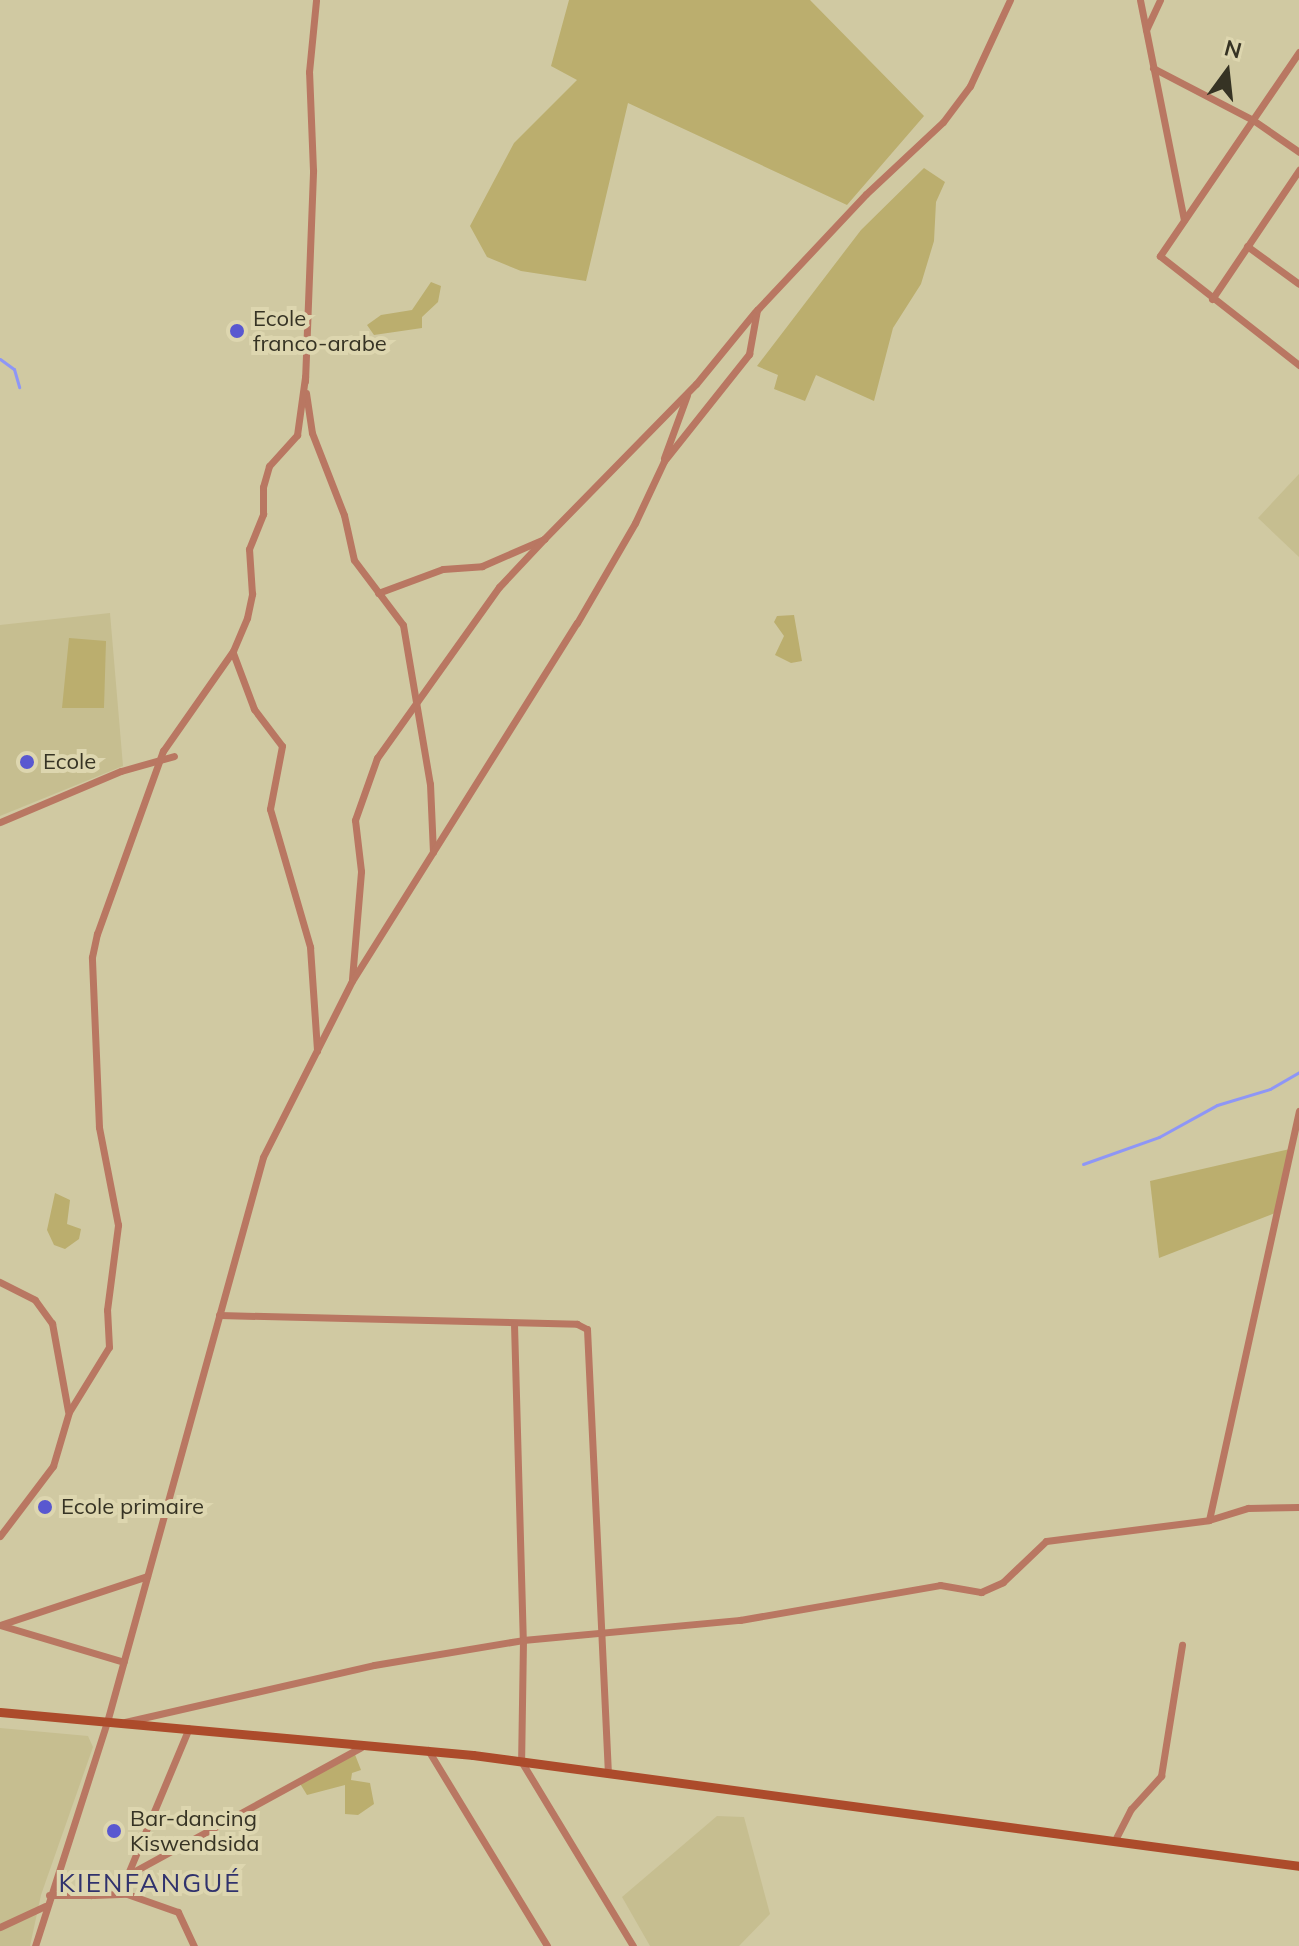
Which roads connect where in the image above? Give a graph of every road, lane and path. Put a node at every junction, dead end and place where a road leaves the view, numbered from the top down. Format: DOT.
graph roads {
  1 [pos="316,0"];
  2 [pos="1010,0"];
  3 [pos="1140,0"];
  4 [pos="1160,0"];
  5 [pos="1145,31"];
  6 [pos="1299,52"];
  7 [pos="1290,65"];
  8 [pos="1153,68"];
  9 [pos="1299,71"];
  10 [pos="1253,120"];
  11 [pos="1299,152"];
  12 [pos="1299,170"];
  13 [pos="1184,220"];
  14 [pos="1247,246"];
  15 [pos="1299,272"];
  16 [pos="1296,282"];
  17 [pos="1212,299"];
  18 [pos="757,310"];
  19 [pos="1299,365"];
  20 [pos="305,377"];
  21 [pos="688,391"];
  22 [pos="664,461"];
  23 [pos="544,539"];
  24 [pos="378,594"];
  25 [pos="233,651"];
  26 [pos="413,708"];
  27 [pos="174,756"];
  28 [pos="160,760"];
  29 [pos="0,822"];
  30 [pos="433,852"];
  31 [pos="352,981"];
  32 [pos="317,1053"];
  33 [pos="1299,1111"];
  34 [pos="0,1282"];
  35 [pos="219,1315"];
  36 [pos="514,1324"];
  37 [pos="69,1412"];
  38 [pos="1299,1507"];
  39 [pos="1209,1520"];
  40 [pos="0,1536"];
  41 [pos="147,1576"];
  42 [pos="0,1625"];
  43 [pos="598,1631"];
  44 [pos="523,1640"];
  45 [pos="1182,1645"];
  46 [pos="124,1662"];
  47 [pos="0,1712"];
  48 [pos="107,1722"];
  49 [pos="123,1723"];
  50 [pos="189,1728"];
  51 [pos="371,1744"];
  52 [pos="428,1750"];
  53 [pos="521,1761"];
  54 [pos="608,1772"];
  55 [pos="1115,1840"];
  56 [pos="1299,1866"];
  57 [pos="127,1876"];
  58 [pos="49,1895"];
  59 [pos="91,1895"];
  60 [pos="45,1906"];
  61 [pos="0,1927"];
  62 [pos="35,1946"];
  63 [pos="194,1946"];
  64 [pos="547,1946"];
  65 [pos="633,1946"];
  1 -- 20 [label="street"];
  2 -- 18 [label="street"];
  3 -- 5 [label="street"];
  4 -- 5 [label="street"];
  5 -- 8 [label="street"];
  6 -- 7 [label="street"];
  7 -- 9 [label="street"];
  7 -- 10 [label="street"];
  8 -- 10 [label="street"];
  8 -- 13 [label="street"];
  10 -- 11 [label="street"];
  10 -- 13 [label="street"];
  12 -- 14 [label="street"];
  13 -- 17 [label="street"];
  14 -- 16 [label="street"];
  14 -- 17 [label="street"];
  15 -- 16 [label="street"];
  17 -- 19 [label="street"];
  18 -- 21 [label="street"];
  18 -- 22 [label="street"];
  20 -- 24 [label="street"];
  20 -- 25 [label="street"];
  21 -- 22 [label="street"];
  21 -- 23 [label="street"];
  22 -- 30 [label="street"];
  23 -- 24 [label="street"];
  23 -- 26 [label="street"];
  24 -- 26 [label="street"];
  25 -- 28 [label="street"];
  25 -- 32 [label="street"];
  26 -- 30 [label="street"];
  26 -- 31 [label="street"];
  27 -- 28 [label="street"];
  28 -- 29 [label="street"];
  28 -- 37 [label="street"];
  30 -- 31 [label="street"];
  31 -- 32 [label="street"];
  32 -- 35 [label="street"];
  33 -- 39 [label="street"];
  34 -- 37 [label="street"];
  35 -- 36 [label="street"];
  35 -- 41 [label="street"];
  36 -- 43 [label="street"];
  36 -- 44 [label="street"];
  37 -- 40 [label="street"];
  38 -- 39 [label="street"];
  39 -- 43 [label="street"];
  41 -- 42 [label="street"];
  41 -- 46 [label="street"];
  42 -- 46 [label="street"];
  43 -- 44 [label="street"];
  43 -- 54 [label="street"];
  44 -- 49 [label="street"];
  44 -- 53 [label="street"];
  45 -- 55 [label="street"];
  46 -- 48 [label="street"];
  47 -- 48 [label="main road"];
  48 -- 49 [label="main road"];
  48 -- 58 [label="street"];
  49 -- 50 [label="main road"];
  50 -- 51 [label="main road"];
  50 -- 57 [label="street"];
  51 -- 52 [label="main road"];
  51 -- 57 [label="street"];
  52 -- 53 [label="main road"];
  52 -- 64 [label="street"];
  53 -- 54 [label="main road"];
  53 -- 65 [label="street"];
  54 -- 55 [label="main road"];
  55 -- 56 [label="main road"];
  57 -- 59 [label="street"];
  58 -- 59 [label="street"];
  58 -- 60 [label="street"];
  59 -- 63 [label="street"];
  60 -- 61 [label="street"];
  60 -- 62 [label="street"];
}
